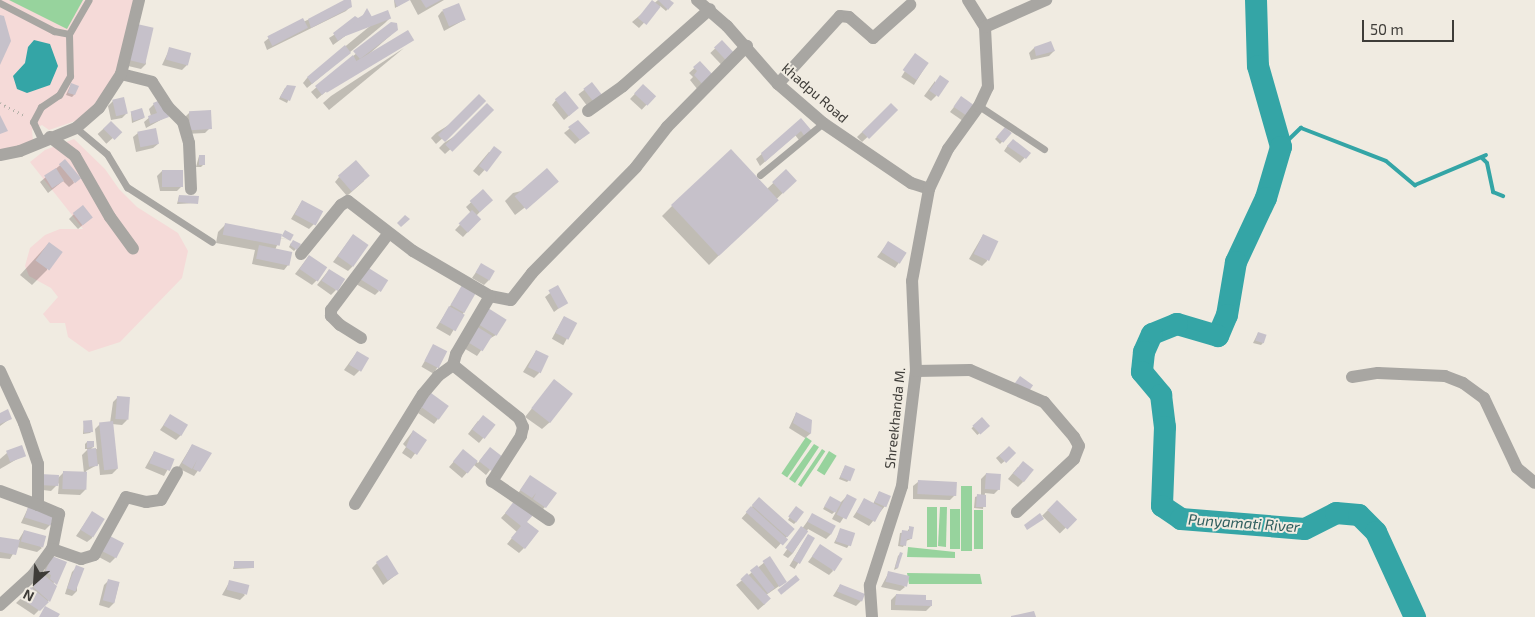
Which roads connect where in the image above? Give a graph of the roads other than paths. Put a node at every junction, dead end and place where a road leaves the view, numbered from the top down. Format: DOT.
graph roads {
  1 [pos="89,0"];
  2 [pos="139,0"];
  3 [pos="696,0"];
  4 [pos="968,0"];
  5 [pos="1046,0"];
  6 [pos="0,3"];
  7 [pos="910,6"];
  8 [pos="710,9"];
  9 [pos="985,27"];
  10 [pos="69,34"];
  11 [pos="747,46"];
  12 [pos="121,74"];
  13 [pos="778,84"];
  14 [pos="979,106"];
  15 [pos="588,111"];
  16 [pos="823,123"];
  17 [pos="76,128"];
  18 [pos="46,140"];
  19 [pos="1044,149"];
  20 [pos="0,156"];
  21 [pos="760,175"];
  22 [pos="191,189"];
  23 [pos="929,189"];
  24 [pos="388,234"];
  25 [pos="212,242"];
  26 [pos="134,249"];
  27 [pos="301,254"];
  28 [pos="490,296"];
  29 [pos="361,338"];
  30 [pos="453,365"];
  31 [pos="916,370"];
  32 [pos="0,371"];
  33 [pos="1352,376"];
  34 [pos="177,472"];
  35 [pos="1535,483"];
  36 [pos="2,495"];
  37 [pos="355,504"];
  38 [pos="38,505"];
  39 [pos="1017,512"];
  40 [pos="549,520"];
  41 [pos="52,549"];
  42 [pos="0,605"];
  43 [pos="872,617"];
  1 -- 10 [label="lane"];
  2 -- 12 [label="street"];
  3 -- 8 [label="street, khadpu Road"];
  4 -- 9 [label="street"];
  5 -- 9 [label="street"];
  6 -- 10 [label="lane"];
  7 -- 13 [label="street"];
  8 -- 11 [label="street, khadpu Road"];
  8 -- 15 [label="street"];
  9 -- 14 [label="street, Shreekhanda M."];
  10 -- 18 [label="lane"];
  11 -- 13 [label="street, khadpu Road"];
  11 -- 28 [label="street"];
  12 -- 17 [label="street"];
  12 -- 22 [label="street"];
  13 -- 16 [label="street, khadpu Road"];
  14 -- 19 [label="lane"];
  14 -- 23 [label="street, Shreekhanda M."];
  16 -- 21 [label="lane"];
  16 -- 23 [label="street, khadpu Road"];
  17 -- 18 [label="street"];
  17 -- 25 [label="lane"];
  18 -- 20 [label="street"];
  18 -- 26 [label="street"];
  23 -- 31 [label="street, Shreekhanda M."];
  24 -- 27 [label="street"];
  24 -- 28 [label="street"];
  24 -- 29 [label="street"];
  28 -- 30 [label="street"];
  30 -- 37 [label="street"];
  30 -- 40 [label="street"];
  31 -- 39 [label="street"];
  31 -- 43 [label="street, Shreekhanda M."];
  32 -- 38 [label="street"];
  33 -- 35 [label="street"];
  34 -- 41 [label="street"];
  36 -- 38 [label="street"];
  38 -- 41 [label="street"];
  41 -- 42 [label="street"];
}
